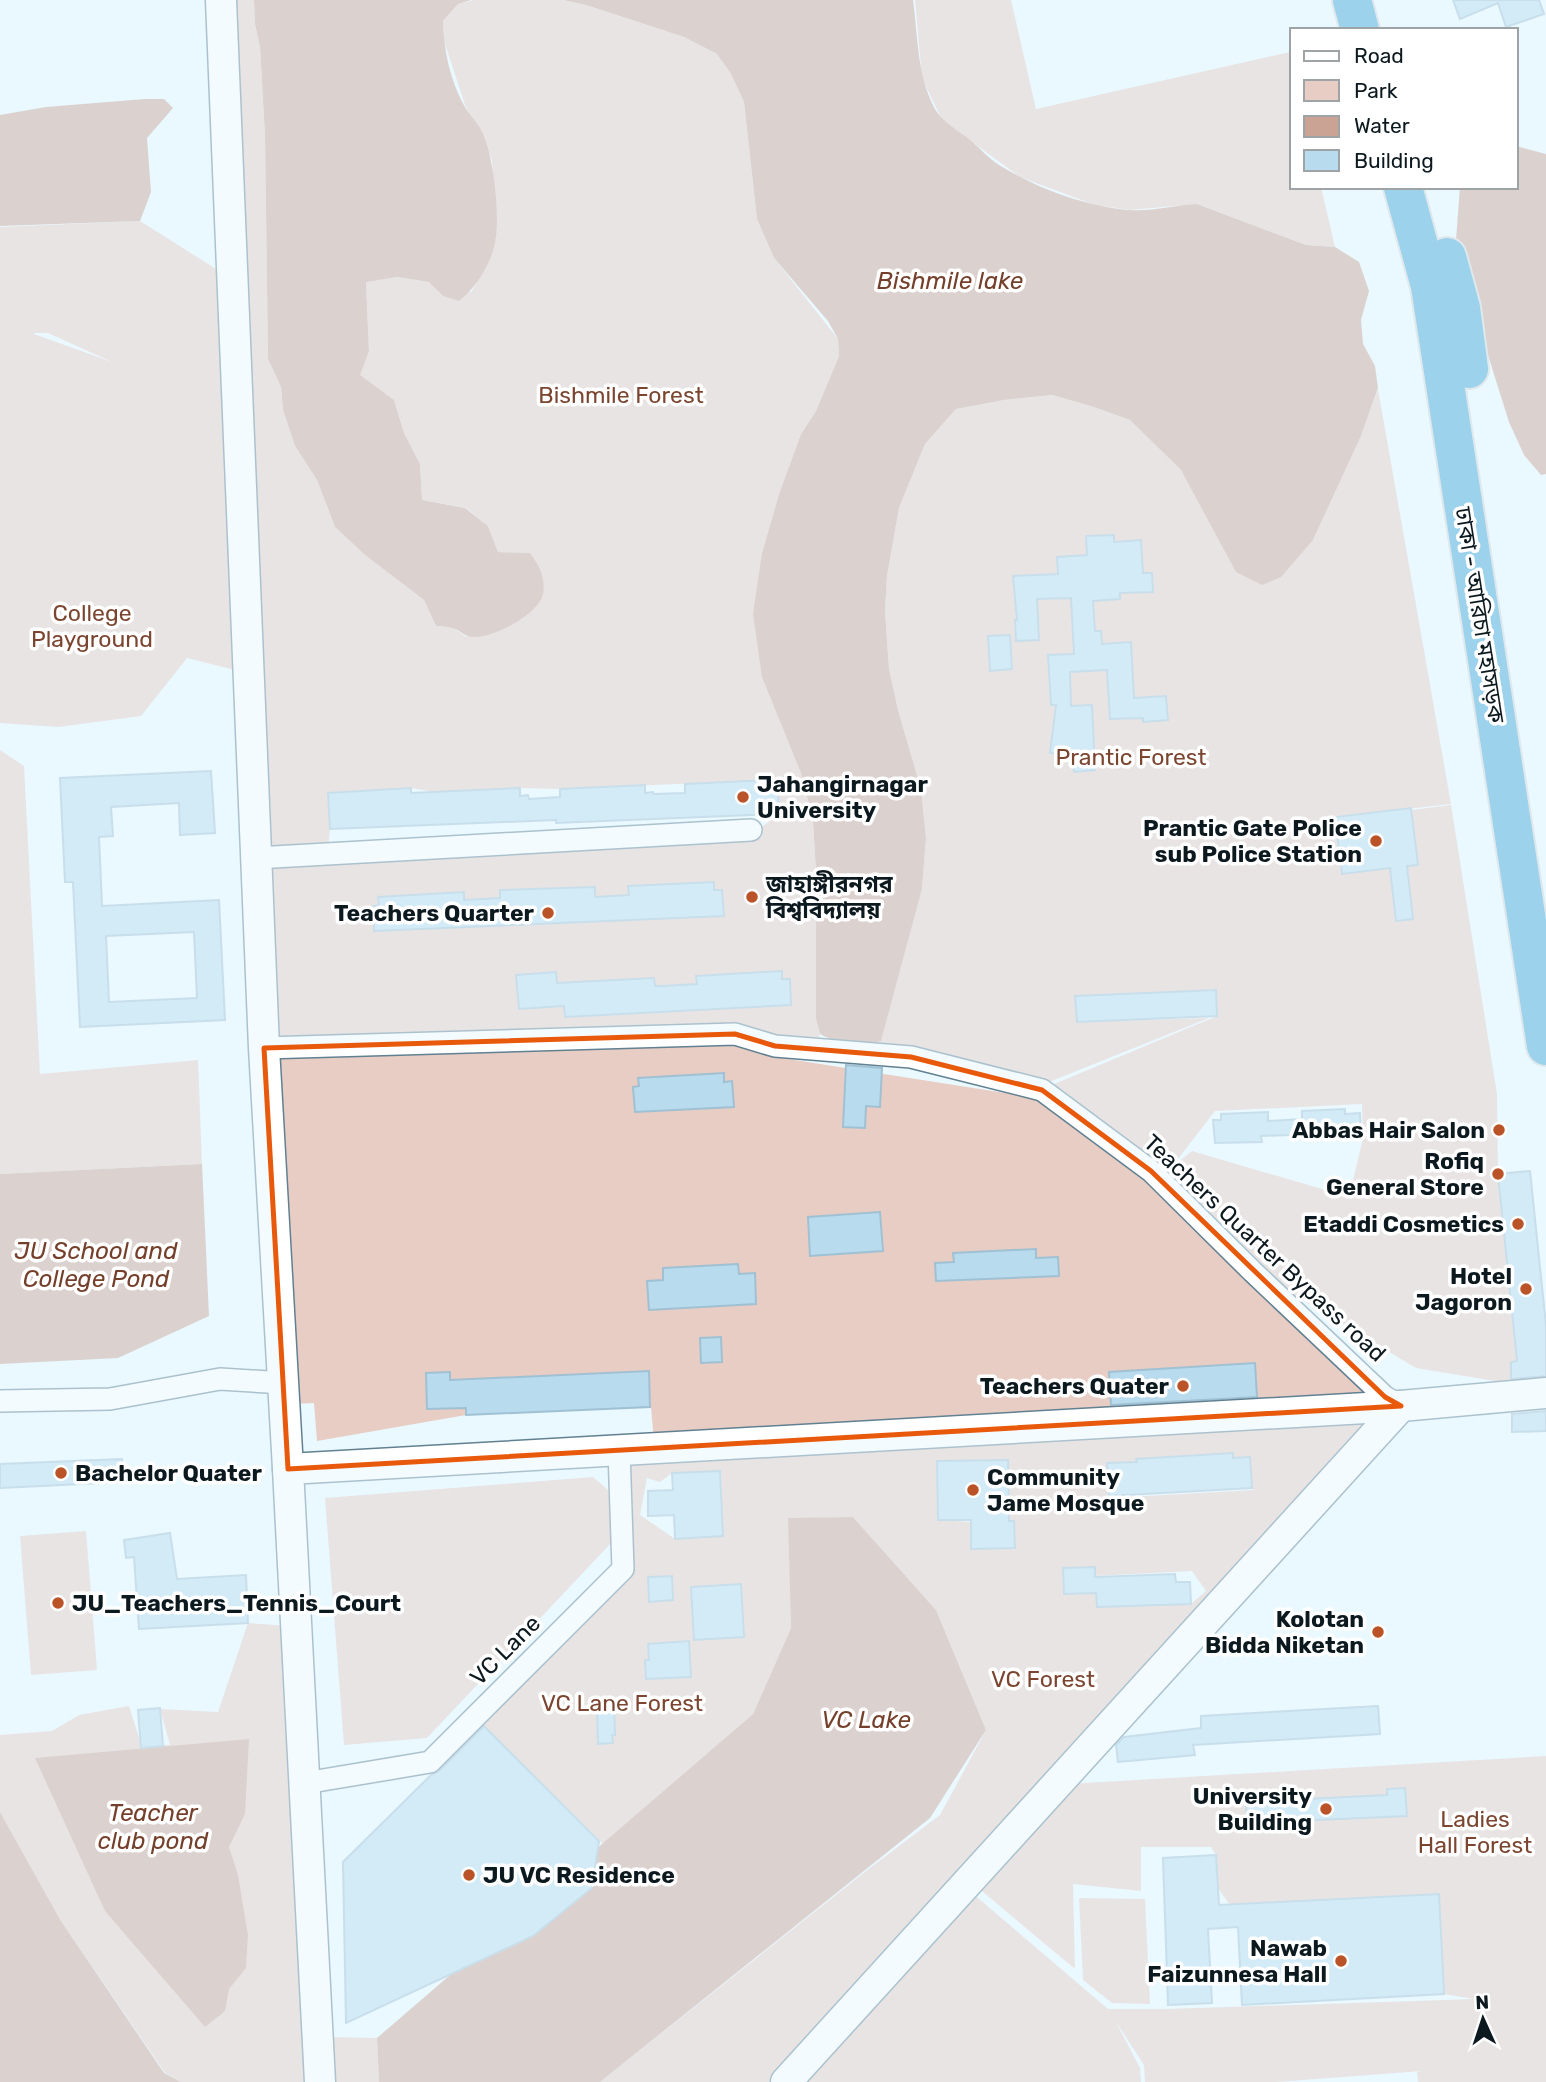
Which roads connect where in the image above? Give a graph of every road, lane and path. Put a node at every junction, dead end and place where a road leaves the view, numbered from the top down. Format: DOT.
graph roads {
  1 [pos="221,0"];
  2 [pos="1352,0"];
  3 [pos="1380,0"];
  4 [pos="1359,28"];
  5 [pos="1387,28"];
  6 [pos="1404,189"];
  7 [pos="1430,189"];
  8 [pos="751,831"];
  9 [pos="256,858"];
  10 [pos="1546,876"];
  11 [pos="1546,1046"];
  12 [pos="264,1048"];
  13 [pos="284,1384"];
  14 [pos="1546,1393"];
  15 [pos="0,1401"];
  16 [pos="1401,1406"];
  17 [pos="619,1451"];
  18 [pos="288,1469"];
  19 [pos="304,1783"];
  20 [pos="320,2082"];
  21 [pos="786,2082"];
  1 -- 9 [label="street"];
  2 -- 4 [label="highway"];
  3 -- 5 [label="highway"];
  6 -- 11 [label="highway, ঢাকা - আরিচা মহাসড়ক"];
  7 -- 10 [label="highway, ঢাকা - আরিচা মহাসড়ক"];
  8 -- 9 [label="street"];
  9 -- 12 [label="street"];
  12 -- 13 [label="street"];
  12 -- 16 [label="street, Teachers Quarter Bypass road"];
  13 -- 15 [label="street"];
  13 -- 18 [label="street"];
  14 -- 16 [label="street"];
  16 -- 17 [label="street"];
  16 -- 21 [label="street"];
  17 -- 18 [label="street"];
  17 -- 19 [label="street, VC Lane"];
  18 -- 19 [label="street"];
  19 -- 20 [label="street"];
}
